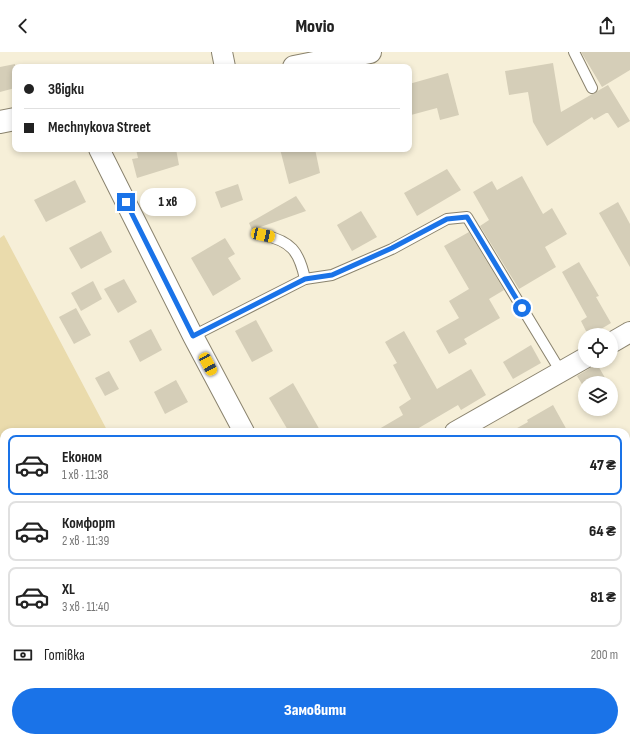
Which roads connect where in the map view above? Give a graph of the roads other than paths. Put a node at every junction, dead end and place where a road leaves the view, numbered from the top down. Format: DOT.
graph roads {
  1 [pos="222,52"];
  2 [pos="370,52"];
  3 [pos="574,52"];
  4 [pos="224,64"];
  5 [pos="309,64"];
  6 [pos="592,88"];
  7 [pos="12,120"];
  8 [pos="0,122"];
  9 [pos="101,152"];
  10 [pos="263,235"];
  11 [pos="305,279"];
  12 [pos="630,332"];
  13 [pos="193,336"];
  14 [pos="618,339"];
  15 [pos="578,362"];
  16 [pos="561,372"];
  17 [pos="242,428"];
  18 [pos="462,428"];
  1 -- 4 [label="street"];
  2 -- 5 [label="street"];
  3 -- 6 [label="lane"];
  7 -- 8 [label="street"];
  9 -- 13 [label="street"];
  10 -- 11 [label="lane"];
  11 -- 13 [label="lane"];
  11 -- 16 [label="lane"];
  12 -- 14 [label="street"];
  13 -- 17 [label="street"];
  15 -- 16 [label="street"];
  16 -- 18 [label="street"];
}
